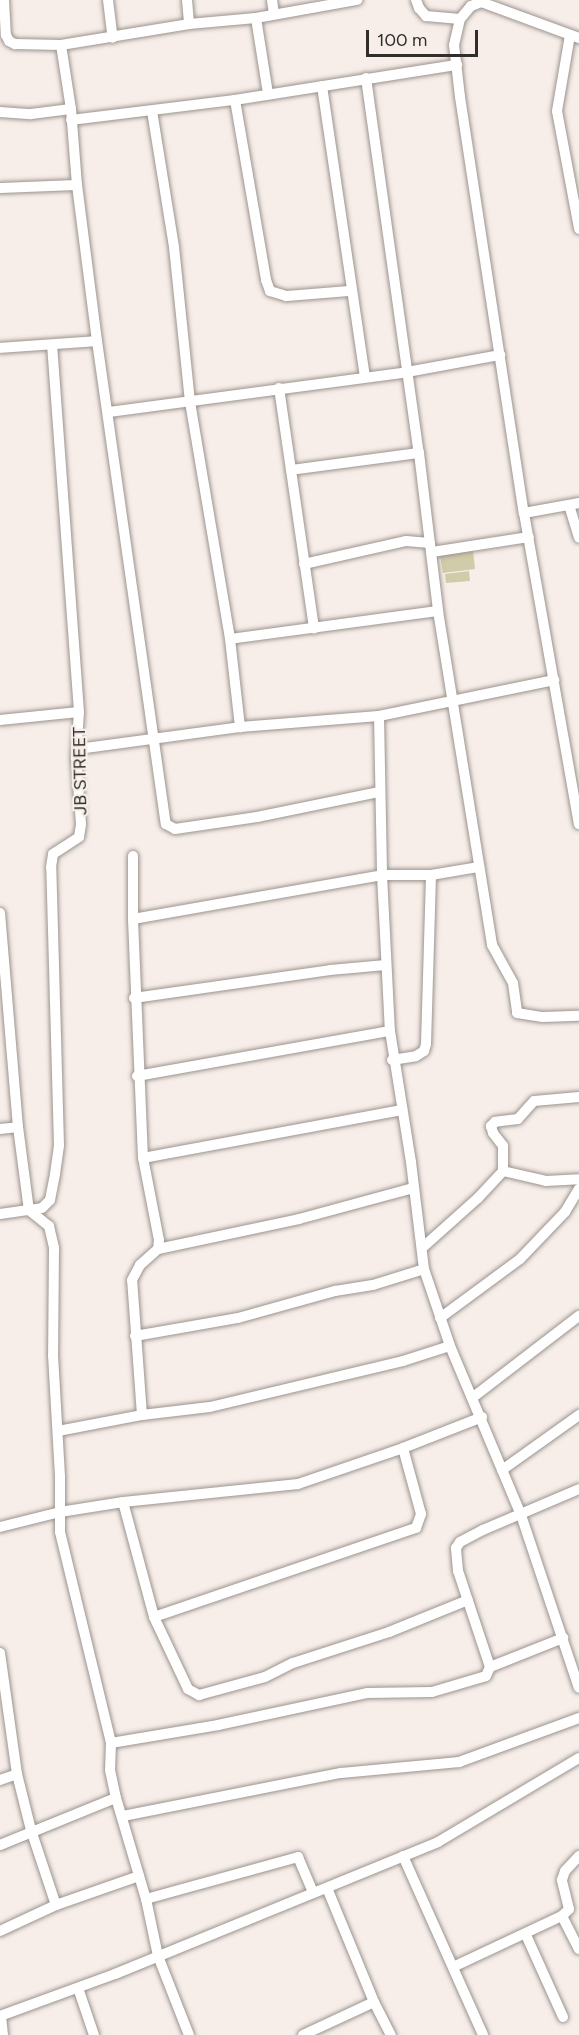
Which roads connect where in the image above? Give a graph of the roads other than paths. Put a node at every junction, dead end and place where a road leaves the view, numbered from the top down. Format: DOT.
graph roads {
  1 [pos="4,0"];
  2 [pos="108,0"];
  3 [pos="187,0"];
  4 [pos="273,0"];
  5 [pos="352,0"];
  6 [pos="416,0"];
  7 [pos="481,1"];
  8 [pos="274,14"];
  9 [pos="256,18"];
  10 [pos="460,19"];
  11 [pos="189,24"];
  12 [pos="574,36"];
  13 [pos="113,38"];
  14 [pos="61,45"];
  15 [pos="457,65"];
  16 [pos="366,78"];
  17 [pos="322,86"];
  18 [pos="268,94"];
  19 [pos="234,100"];
  20 [pos="152,111"];
  21 [pos="0,112"];
  22 [pos="71,115"];
  23 [pos="77,185"];
  24 [pos="0,188"];
  25 [pos="579,229"];
  26 [pos="350,291"];
  27 [pos="97,341"];
  28 [pos="52,345"];
  29 [pos="0,348"];
  30 [pos="500,355"];
  31 [pos="407,372"];
  32 [pos="365,376"];
  33 [pos="279,388"];
  34 [pos="190,402"];
  35 [pos="109,412"];
  36 [pos="419,453"];
  37 [pos="291,470"];
  38 [pos="574,504"];
  39 [pos="524,513"];
  40 [pos="528,537"];
  41 [pos="579,538"];
  42 [pos="431,547"];
  43 [pos="304,564"];
  44 [pos="438,611"];
  45 [pos="314,628"];
  46 [pos="230,639"];
  47 [pos="554,680"];
  48 [pos="452,702"];
  49 [pos="79,712"];
  50 [pos="379,716"];
  51 [pos="0,720"];
  52 [pos="240,726"];
  53 [pos="155,737"];
  54 [pos="78,749"];
  55 [pos="379,792"];
  56 [pos="578,811"];
  57 [pos="579,824"];
  58 [pos="133,856"];
  59 [pos="479,867"];
  60 [pos="382,875"];
  61 [pos="431,875"];
  62 [pos="0,913"];
  63 [pos="133,919"];
  64 [pos="2,952"];
  65 [pos="386,965"];
  66 [pos="134,999"];
  67 [pos="579,1016"];
  68 [pos="390,1031"];
  69 [pos="6,1041"];
  70 [pos="392,1060"];
  71 [pos="137,1076"];
  72 [pos="579,1097"];
  73 [pos="401,1110"];
  74 [pos="18,1127"];
  75 [pos="0,1129"];
  76 [pos="143,1158"];
  77 [pos="503,1171"];
  78 [pos="579,1179"];
  79 [pos="413,1188"];
  80 [pos="579,1190"];
  81 [pos="29,1210"];
  82 [pos="0,1214"];
  83 [pos="422,1248"];
  84 [pos="158,1249"];
  85 [pos="424,1269"];
  86 [pos="579,1316"];
  87 [pos="440,1318"];
  88 [pos="135,1336"];
  89 [pos="450,1346"];
  90 [pos="472,1398"];
  91 [pos="579,1415"];
  92 [pos="142,1416"];
  93 [pos="482,1417"];
  94 [pos="58,1431"];
  95 [pos="403,1448"];
  96 [pos="502,1470"];
  97 [pos="579,1489"];
  98 [pos="123,1502"];
  99 [pos="60,1512"];
  100 [pos="521,1515"];
  101 [pos="0,1527"];
  102 [pos="468,1600"];
  103 [pos="154,1617"];
  104 [pos="563,1638"];
  105 [pos="0,1653"];
  106 [pos="490,1667"];
  107 [pos="579,1688"];
  108 [pos="4,1705"];
  109 [pos="579,1718"];
  110 [pos="111,1743"];
  111 [pos="579,1758"];
  112 [pos="17,1773"];
  113 [pos="0,1780"];
  114 [pos="116,1798"];
  115 [pos="123,1816"];
  116 [pos="31,1830"];
  117 [pos="0,1845"];
  118 [pos="403,1856"];
  119 [pos="579,1856"];
  120 [pos="139,1876"];
  121 [pos="327,1888"];
  122 [pos="313,1893"];
  123 [pos="146,1899"];
  124 [pos="56,1905"];
  125 [pos="562,1916"];
  126 [pos="0,1931"];
  127 [pos="526,1935"];
  128 [pos="579,1949"];
  129 [pos="158,1956"];
  130 [pos="453,1966"];
  131 [pos="78,1988"];
  132 [pos="374,2002"];
  133 [pos="1,2016"];
  134 [pos="563,2017"];
  135 [pos="3,2035"];
  136 [pos="94,2035"];
  137 [pos="189,2035"];
  138 [pos="303,2035"];
  139 [pos="391,2035"];
  140 [pos="483,2035"];
  1 -- 14 [label="street"];
  2 -- 13 [label="street"];
  3 -- 11 [label="street"];
  4 -- 8 [label="street"];
  5 -- 8 [label="street"];
  6 -- 10 [label="street"];
  7 -- 10 [label="street"];
  7 -- 12 [label="street"];
  8 -- 9 [label="street"];
  9 -- 11 [label="street"];
  9 -- 18 [label="street"];
  10 -- 15 [label="street"];
  11 -- 13 [label="street"];
  12 -- 25 [label="street"];
  13 -- 14 [label="street"];
  14 -- 22 [label="street"];
  15 -- 16 [label="street"];
  15 -- 30 [label="street"];
  16 -- 17 [label="street"];
  16 -- 31 [label="street"];
  17 -- 18 [label="street"];
  17 -- 26 [label="street"];
  18 -- 19 [label="street"];
  19 -- 20 [label="street"];
  19 -- 26 [label="street"];
  20 -- 22 [label="street"];
  20 -- 34 [label="street"];
  21 -- 22 [label="street"];
  22 -- 23 [label="street"];
  23 -- 24 [label="street"];
  23 -- 27 [label="street"];
  26 -- 32 [label="street"];
  27 -- 28 [label="street"];
  27 -- 35 [label="street"];
  28 -- 29 [label="street"];
  28 -- 49 [label="street, JB STREET"];
  30 -- 31 [label="street"];
  30 -- 39 [label="street"];
  31 -- 32 [label="street"];
  31 -- 36 [label="street"];
  32 -- 33 [label="street"];
  33 -- 34 [label="street"];
  33 -- 37 [label="street"];
  34 -- 35 [label="street"];
  34 -- 46 [label="street"];
  35 -- 53 [label="street"];
  36 -- 37 [label="street"];
  36 -- 42 [label="street"];
  37 -- 43 [label="street"];
  38 -- 39 [label="street"];
  38 -- 41 [label="street"];
  39 -- 40 [label="street"];
  40 -- 42 [label="street"];
  40 -- 47 [label="street"];
  42 -- 43 [label="street"];
  42 -- 44 [label="street"];
  43 -- 45 [label="street"];
  44 -- 45 [label="street"];
  44 -- 48 [label="street"];
  45 -- 46 [label="street"];
  46 -- 52 [label="street"];
  47 -- 48 [label="street"];
  47 -- 56 [label="street"];
  48 -- 50 [label="street"];
  48 -- 59 [label="street"];
  49 -- 51 [label="street"];
  49 -- 54 [label="street, JB STREET"];
  50 -- 52 [label="street"];
  50 -- 55 [label="street"];
  52 -- 53 [label="street"];
  53 -- 54 [label="street"];
  53 -- 55 [label="street"];
  54 -- 81 [label="street, JB STREET"];
  55 -- 60 [label="street"];
  56 -- 57 [label="street"];
  58 -- 63 [label="street"];
  59 -- 61 [label="street"];
  59 -- 67 [label="street"];
  60 -- 61 [label="street"];
  60 -- 63 [label="street"];
  60 -- 65 [label="street"];
  61 -- 70 [label="street"];
  62 -- 64 [label="street"];
  63 -- 66 [label="street"];
  64 -- 69 [label="street"];
  65 -- 66 [label="street"];
  65 -- 68 [label="street"];
  66 -- 71 [label="street"];
  68 -- 70 [label="street"];
  68 -- 71 [label="street"];
  69 -- 74 [label="street"];
  70 -- 73 [label="street"];
  71 -- 76 [label="street"];
  72 -- 77 [label="street"];
  73 -- 76 [label="street"];
  73 -- 79 [label="street"];
  74 -- 75 [label="street"];
  74 -- 81 [label="street"];
  76 -- 84 [label="street"];
  77 -- 78 [label="street"];
  77 -- 83 [label="street"];
  79 -- 83 [label="street"];
  79 -- 84 [label="street"];
  80 -- 87 [label="street"];
  81 -- 82 [label="street, JB STREET"];
  81 -- 94 [label="street"];
  83 -- 85 [label="street"];
  84 -- 88 [label="street"];
  85 -- 87 [label="street"];
  85 -- 88 [label="street"];
  86 -- 90 [label="street"];
  87 -- 89 [label="street"];
  88 -- 92 [label="street"];
  89 -- 90 [label="street"];
  89 -- 92 [label="street"];
  90 -- 93 [label="street"];
  91 -- 96 [label="street"];
  92 -- 94 [label="street"];
  93 -- 95 [label="street"];
  93 -- 96 [label="street"];
  94 -- 99 [label="street"];
  95 -- 98 [label="street"];
  95 -- 103 [label="street"];
  96 -- 100 [label="street"];
  97 -- 100 [label="street"];
  98 -- 99 [label="street"];
  98 -- 103 [label="street"];
  99 -- 101 [label="street"];
  99 -- 110 [label="street"];
  100 -- 102 [label="street"];
  100 -- 104 [label="street"];
  102 -- 103 [label="street"];
  102 -- 106 [label="street"];
  104 -- 106 [label="street"];
  104 -- 107 [label="street"];
  105 -- 108 [label="street"];
  106 -- 110 [label="street"];
  108 -- 112 [label="street"];
  109 -- 115 [label="street"];
  110 -- 114 [label="street"];
  111 -- 118 [label="street"];
  112 -- 113 [label="street"];
  112 -- 116 [label="street"];
  114 -- 115 [label="street"];
  114 -- 116 [label="street"];
  115 -- 120 [label="street"];
  116 -- 117 [label="street"];
  116 -- 124 [label="street"];
  118 -- 121 [label="street"];
  118 -- 130 [label="street"];
  119 -- 125 [label="street"];
  120 -- 123 [label="street"];
  120 -- 124 [label="street"];
  121 -- 122 [label="street"];
  121 -- 132 [label="street"];
  122 -- 123 [label="street"];
  122 -- 129 [label="street"];
  123 -- 129 [label="street"];
  124 -- 126 [label="street"];
  125 -- 127 [label="street"];
  125 -- 128 [label="street"];
  127 -- 130 [label="street"];
  127 -- 134 [label="street"];
  129 -- 131 [label="street"];
  129 -- 137 [label="street"];
  130 -- 140 [label="street"];
  131 -- 133 [label="street"];
  131 -- 136 [label="street"];
  132 -- 138 [label="street"];
  132 -- 139 [label="street"];
  133 -- 135 [label="street"];
}
